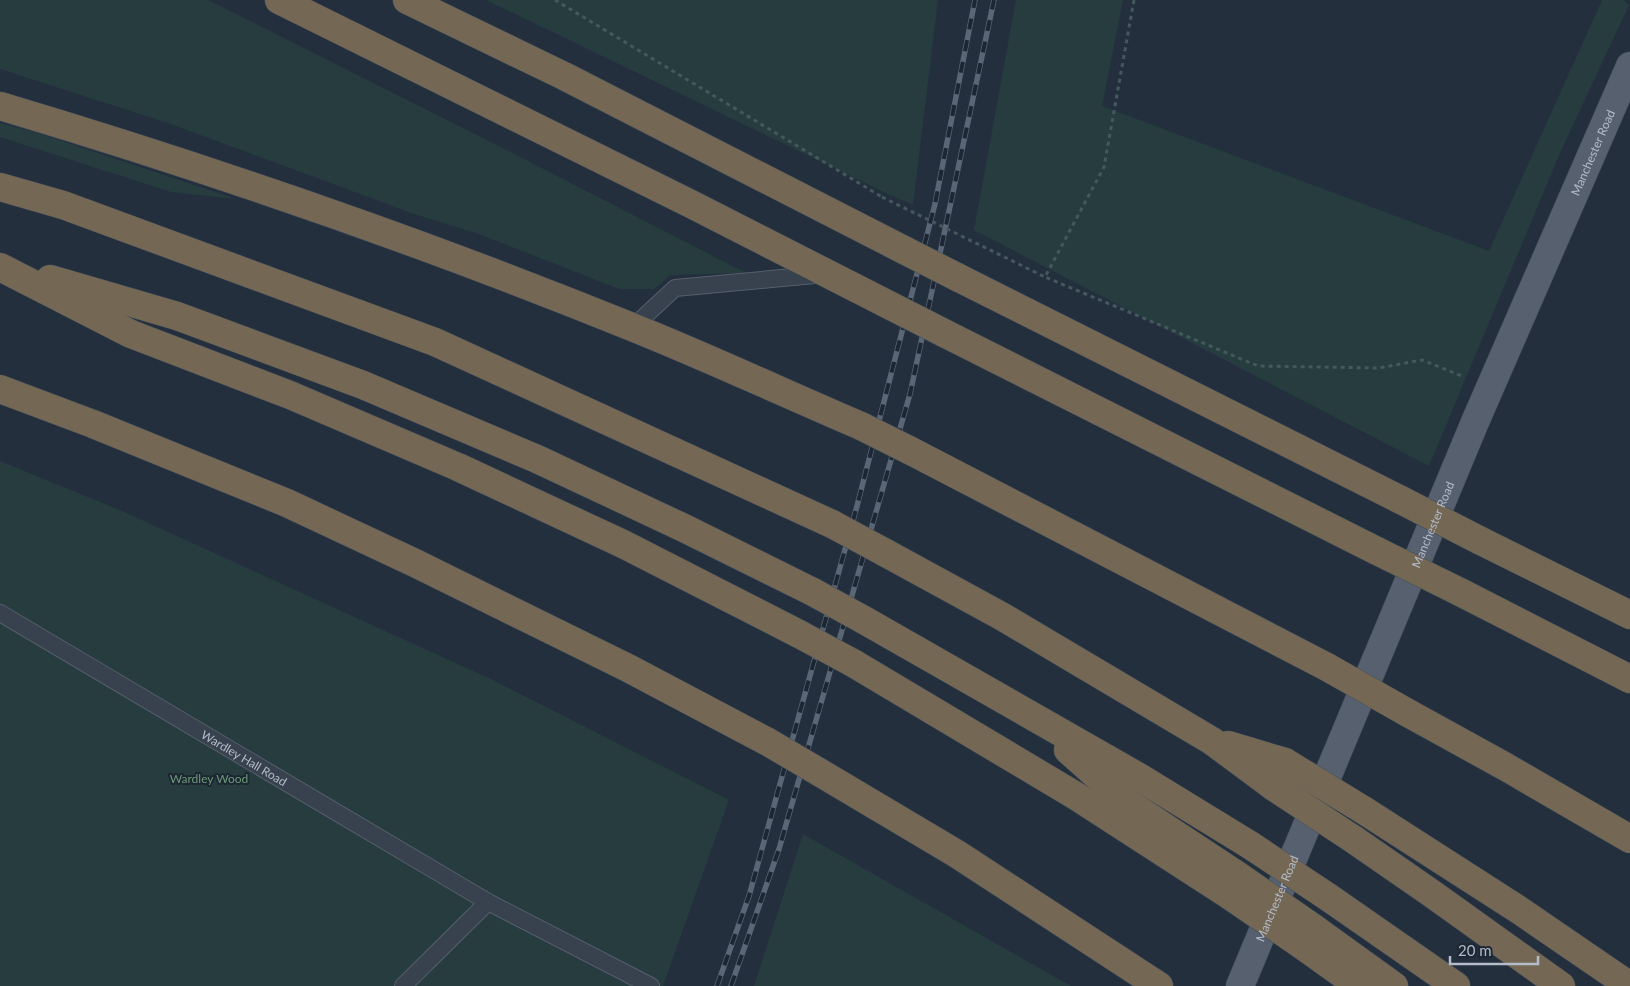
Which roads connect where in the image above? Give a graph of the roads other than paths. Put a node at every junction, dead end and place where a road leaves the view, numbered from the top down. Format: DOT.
graph roads {
  1 [pos="279,0"];
  2 [pos="407,0"];
  3 [pos="1630,66"];
  4 [pos="0,106"];
  5 [pos="0,188"];
  6 [pos="0,266"];
  7 [pos="829,274"];
  8 [pos="633,327"];
  9 [pos="0,389"];
  10 [pos="0,612"];
  11 [pos="1630,615"];
  12 [pos="1630,679"];
  13 [pos="1031,716"];
  14 [pos="1212,741"];
  15 [pos="1630,839"];
  16 [pos="1233,885"];
  17 [pos="488,902"];
  18 [pos="1310,938"];
  19 [pos="403,986"];
  20 [pos="651,986"];
  21 [pos="1159,986"];
  22 [pos="1240,986"];
  23 [pos="1359,986"];
  24 [pos="1394,986"];
  25 [pos="1456,986"];
  26 [pos="1561,986"];
  27 [pos="1630,986"];
  1 -- 7 [label="highway"];
  2 -- 11 [label="highway, bridge"];
  3 -- 22 [label="main road, Manchester Road"];
  4 -- 8 [label="highway"];
  5 -- 14 [label="highway, bridge"];
  6 -- 13 [label="highway, bridge"];
  6 -- 16 [label="highway, bridge"];
  7 -- 8 [label="lane"];
  7 -- 12 [label="highway, bridge"];
  8 -- 15 [label="highway, bridge"];
  9 -- 21 [label="highway, bridge"];
  10 -- 17 [label="lane, Wardley Hall Road"];
  13 -- 16 [label="highway"];
  13 -- 25 [label="highway, bridge"];
  14 -- 26 [label="highway, bridge"];
  14 -- 27 [label="highway, bridge"];
  16 -- 18 [label="highway, bridge"];
  17 -- 19 [label="lane"];
  17 -- 20 [label="lane, Wardley Hall Road"];
  18 -- 23 [label="highway"];
  18 -- 24 [label="highway"];
}
